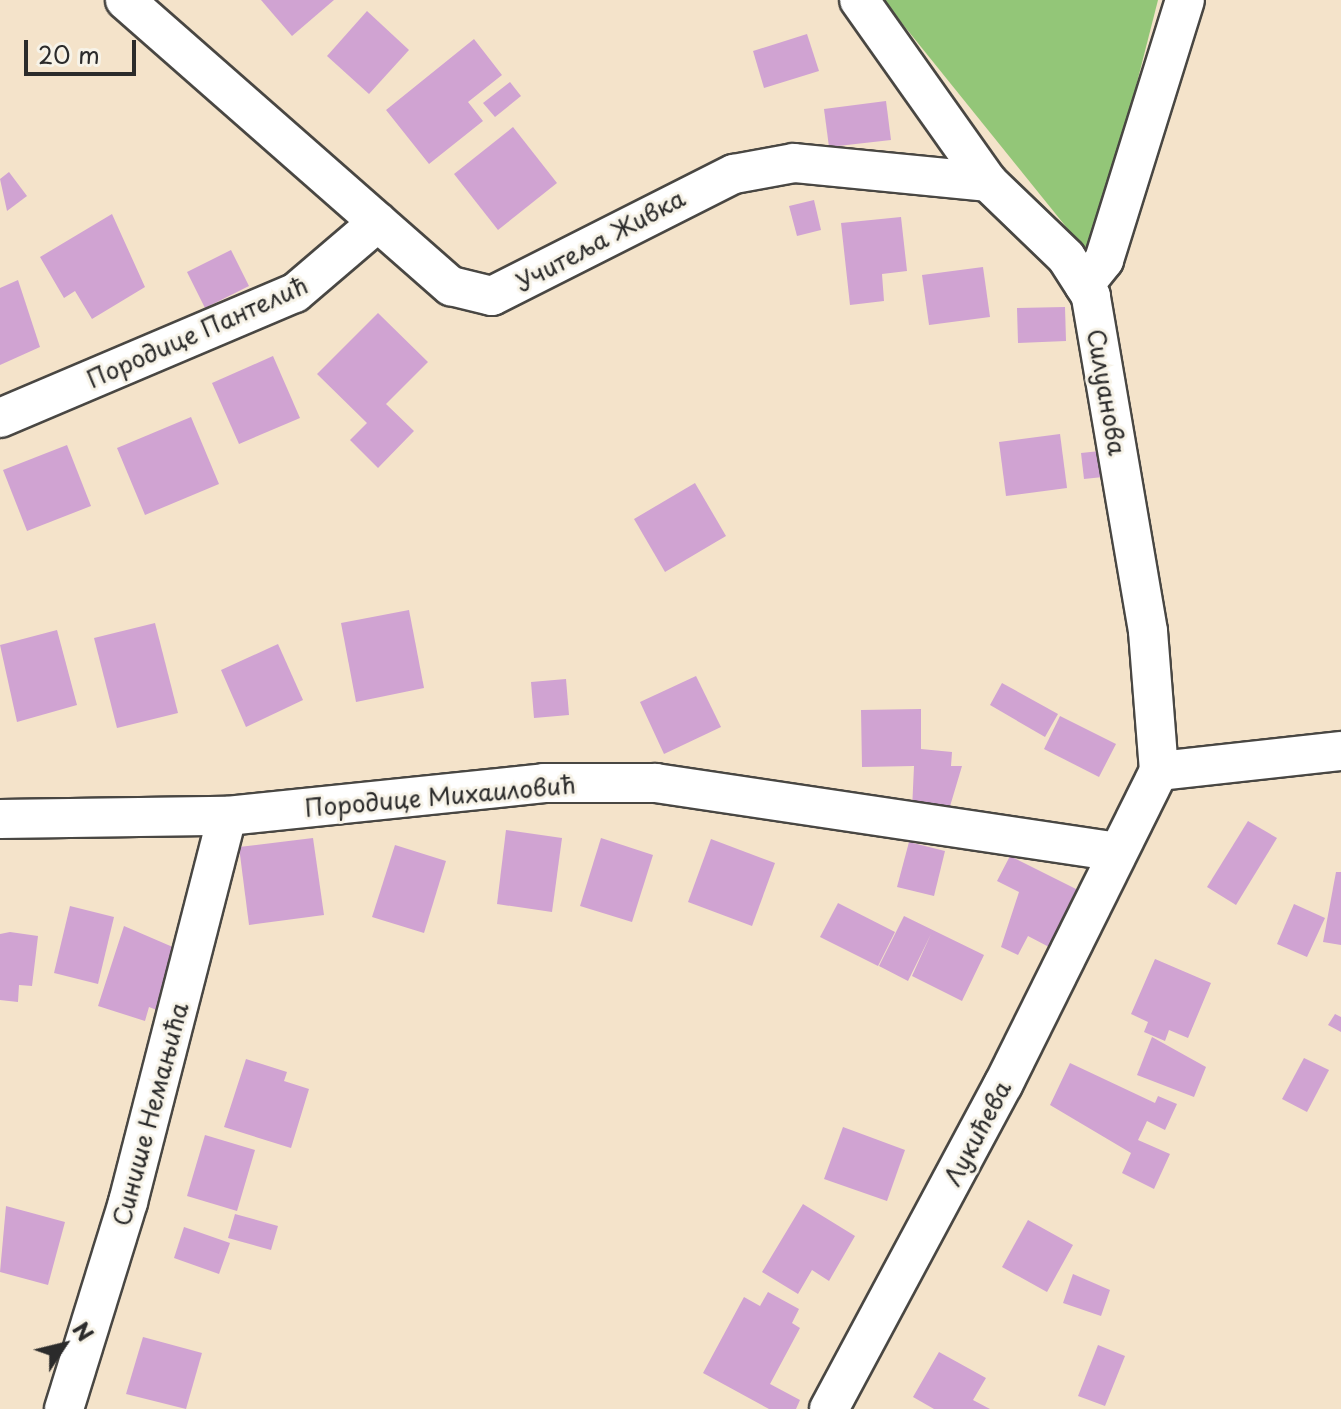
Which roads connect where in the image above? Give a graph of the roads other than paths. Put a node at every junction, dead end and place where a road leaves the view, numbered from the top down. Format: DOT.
graph roads {
  1 [pos="125,0"];
  2 [pos="859,0"];
  3 [pos="1185,0"];
  4 [pos="988,182"];
  5 [pos="378,222"];
  6 [pos="1084,285"];
  7 [pos="0,418"];
  8 [pos="1341,751"];
  9 [pos="1159,771"];
  10 [pos="227,816"];
  11 [pos="0,819"];
  12 [pos="1116,852"];
  13 [pos="64,1409"];
  14 [pos="829,1409"];
  1 -- 5 [label="street, Учитеља Живка"];
  2 -- 4 [label="street"];
  3 -- 6 [label="street"];
  4 -- 5 [label="street, Учитеља Живка"];
  4 -- 6 [label="street"];
  5 -- 7 [label="street, Породице Пантелић"];
  6 -- 9 [label="street, Силуанова"];
  8 -- 9 [label="street"];
  9 -- 12 [label="street"];
  10 -- 11 [label="street, Породице Михаиловић"];
  10 -- 12 [label="street, Породице Михаиловић"];
  10 -- 13 [label="street, Синише Немањића"];
  12 -- 14 [label="street, Лукићева"];
}
